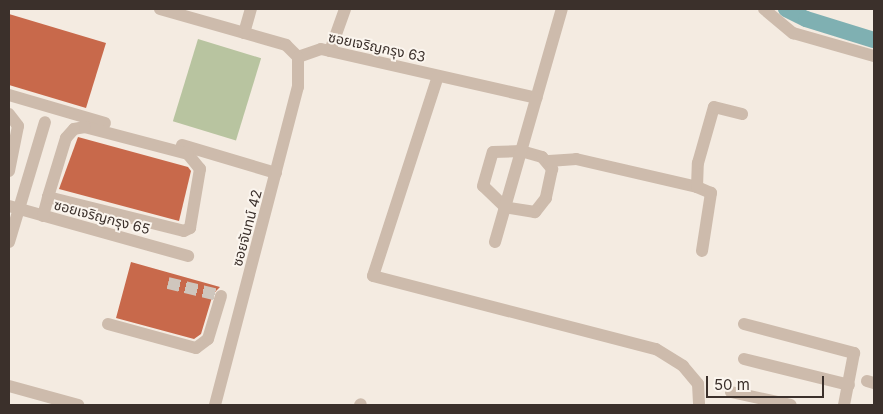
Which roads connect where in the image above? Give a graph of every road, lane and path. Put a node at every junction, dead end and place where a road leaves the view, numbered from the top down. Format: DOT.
graph roads {
  1 [pos="160,9"];
  2 [pos="252,9"];
  3 [pos="345,9"];
  4 [pos="562,9"];
  5 [pos="772,11"];
  6 [pos="244,32"];
  7 [pos="330,51"];
  8 [pos="874,56"];
  9 [pos="298,57"];
  10 [pos="438,76"];
  11 [pos="9,95"];
  12 [pos="536,98"];
  13 [pos="9,114"];
  14 [pos="742,114"];
  15 [pos="45,122"];
  16 [pos="521,151"];
  17 [pos="549,161"];
  18 [pos="9,171"];
  19 [pos="276,173"];
  20 [pos="697,186"];
  21 [pos="48,197"];
  22 [pos="14,207"];
  23 [pos="505,207"];
  24 [pos="43,216"];
  25 [pos="9,242"];
  26 [pos="495,242"];
  27 [pos="702,251"];
  28 [pos="188,256"];
  29 [pos="243,302"];
  30 [pos="108,324"];
  31 [pos="744,324"];
  32 [pos="744,359"];
  33 [pos="849,385"];
  34 [pos="9,386"];
  35 [pos="731,392"];
  36 [pos="78,405"];
  37 [pos="215,405"];
  38 [pos="699,405"];
  39 [pos="792,405"];
  40 [pos="844,405"];
  1 -- 6 [label="street"];
  2 -- 6 [label="street"];
  3 -- 7 [label="street"];
  4 -- 12 [label="street"];
  5 -- 8 [label="street"];
  6 -- 9 [label="street"];
  7 -- 9 [label="street, ซอยเจริญกรุง 63"];
  7 -- 10 [label="street, ซอยเจริญกรุง 63"];
  9 -- 19 [label="street, ซอยจันทน์ 42"];
  10 -- 12 [label="street, ซอยเจริญกรุง 63"];
  10 -- 38 [label="street"];
  11 -- 19 [label="street"];
  12 -- 16 [label="street"];
  13 -- 18 [label="street"];
  14 -- 20 [label="street"];
  15 -- 22 [label="street"];
  16 -- 17 [label="street"];
  16 -- 23 [label="street"];
  16 -- 23 [label="street"];
  17 -- 20 [label="street"];
  17 -- 23 [label="street"];
  19 -- 29 [label="street, ซอยจันทน์ 42"];
  20 -- 27 [label="street"];
  21 -- 21 [label="street"];
  21 -- 24 [label="street"];
  22 -- 24 [label="street, ซอยเจริญกรุง 65"];
  22 -- 25 [label="street"];
  23 -- 26 [label="street"];
  24 -- 28 [label="street, ซอยเจริญกรุง 65"];
  29 -- 30 [label="street"];
  29 -- 37 [label="street, ซอยจันทน์ 42"];
  31 -- 33 [label="street"];
  32 -- 33 [label="street"];
  33 -- 40 [label="street"];
  34 -- 36 [label="street"];
  35 -- 39 [label="street"];
}
